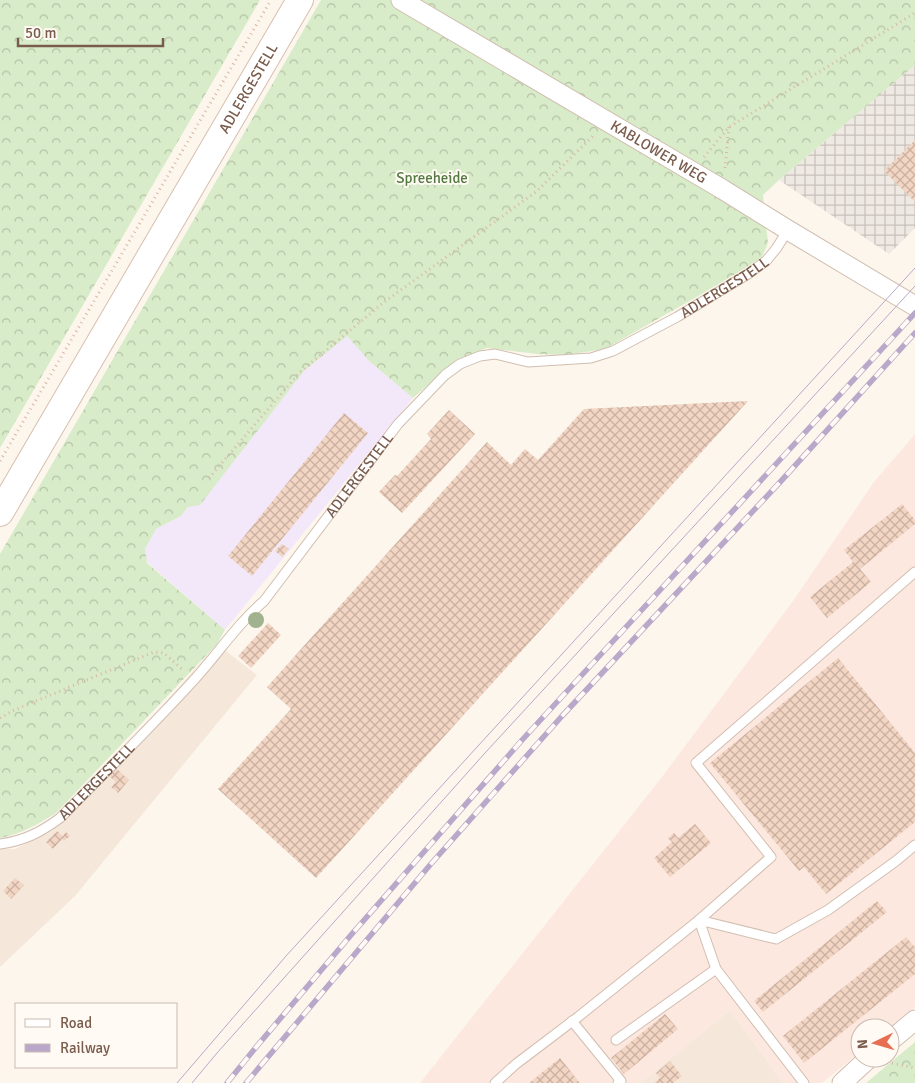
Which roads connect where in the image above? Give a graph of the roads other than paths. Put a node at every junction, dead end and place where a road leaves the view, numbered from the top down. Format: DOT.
graph roads {
  1 [pos="300,0"];
  2 [pos="402,0"];
  3 [pos="788,230"];
  4 [pos="915,306"];
  5 [pos="0,513"];
  6 [pos="915,572"];
  7 [pos="0,844"];
  8 [pos="915,845"];
  9 [pos="699,920"];
  10 [pos="716,969"];
  11 [pos="915,1020"];
  12 [pos="572,1021"];
  13 [pos="900,1033"];
  14 [pos="616,1040"];
  15 [pos="862,1068"];
  16 [pos="495,1083"];
  17 [pos="618,1083"];
  18 [pos="804,1083"];
  19 [pos="842,1083"];
  1 -- 5 [label="main road, ADLERGESTELL"];
  2 -- 3 [label="street, KABLOWER WEG"];
  3 -- 4 [label="street, KABLOWER WEG"];
  3 -- 7 [label="lane, ADLERGESTELL"];
  6 -- 9 [label="lane"];
  8 -- 9 [label="lane"];
  9 -- 10 [label="lane"];
  9 -- 12 [label="lane"];
  10 -- 14 [label="lane"];
  10 -- 18 [label="lane"];
  11 -- 13 [label="street"];
  12 -- 16 [label="lane"];
  12 -- 17 [label="lane"];
  15 -- 19 [label="street"];
}
